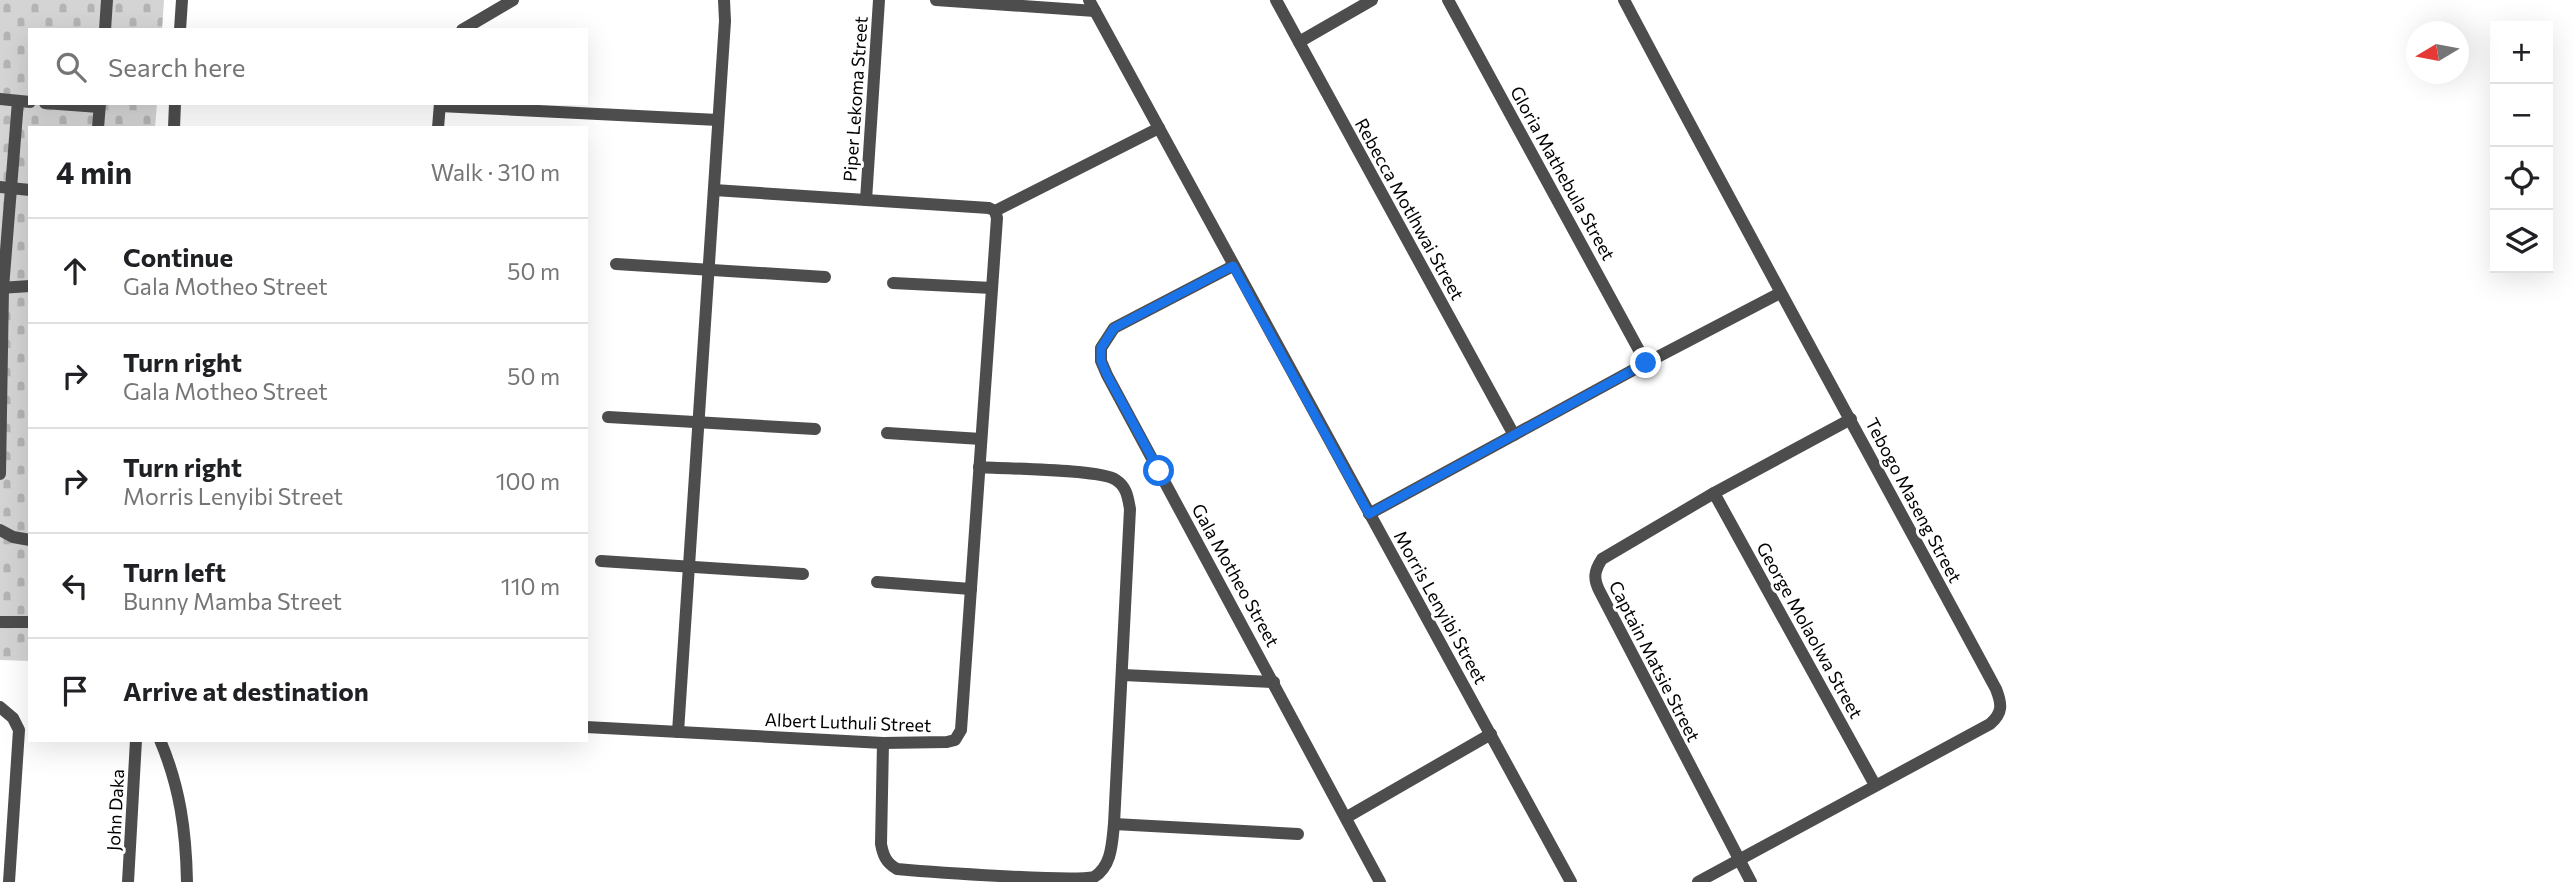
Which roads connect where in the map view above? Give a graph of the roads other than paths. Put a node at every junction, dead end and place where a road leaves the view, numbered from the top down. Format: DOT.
graph roads {
  1 [pos="107,0"];
  2 [pos="182,0"];
  3 [pos="513,0"];
  4 [pos="724,0"];
  5 [pos="879,0"];
  6 [pos="936,0"];
  7 [pos="1276,0"];
  8 [pos="1372,0"];
  9 [pos="1448,0"];
  10 [pos="1624,0"];
  11 [pos="1092,6"];
  12 [pos="105,28"];
  13 [pos="180,28"];
  14 [pos="465,28"];
  15 [pos="1299,42"];
  16 [pos="0,99"];
  17 [pos="24,102"];
  18 [pos="99,105"];
  19 [pos="175,105"];
  20 [pos="440,105"];
  21 [pos="718,120"];
  22 [pos="98,126"];
  23 [pos="174,126"];
  24 [pos="438,126"];
  25 [pos="1159,128"];
  26 [pos="6,187"];
  27 [pos="28,190"];
  28 [pos="714,190"];
  29 [pos="866,200"];
  30 [pos="995,211"];
  31 [pos="616,264"];
  32 [pos="1233,266"];
  33 [pos="708,271"];
  34 [pos="825,277"];
  35 [pos="893,283"];
  36 [pos="28,286"];
  37 [pos="2,288"];
  38 [pos="992,288"];
  39 [pos="1780,293"];
  40 [pos="1646,363"];
  41 [pos="608,417"];
  42 [pos="1851,419"];
  43 [pos="698,422"];
  44 [pos="815,429"];
  45 [pos="887,433"];
  46 [pos="1514,435"];
  47 [pos="981,439"];
  48 [pos="979,467"];
  49 [pos="0,474"];
  50 [pos="1714,493"];
  51 [pos="1369,514"];
  52 [pos="0,530"];
  53 [pos="28,540"];
  54 [pos="601,561"];
  55 [pos="689,566"];
  56 [pos="803,573"];
  57 [pos="877,582"];
  58 [pos="971,589"];
  59 [pos="0,622"];
  60 [pos="28,622"];
  61 [pos="1123,675"];
  62 [pos="1274,682"];
  63 [pos="0,707"];
  64 [pos="588,727"];
  65 [pos="678,732"];
  66 [pos="1491,734"];
  67 [pos="136,742"];
  68 [pos="161,742"];
  69 [pos="883,743"];
  70 [pos="1875,785"];
  71 [pos="1347,817"];
  72 [pos="1114,824"];
  73 [pos="1298,834"];
  74 [pos="1739,860"];
  75 [pos="9,882"];
  76 [pos="128,882"];
  77 [pos="187,882"];
  78 [pos="1380,882"];
  79 [pos="1571,882"];
  80 [pos="1698,882"];
  81 [pos="1751,882"];
  1 -- 12 [label="street"];
  2 -- 13 [label="street"];
  3 -- 14 [label="street"];
  4 -- 21 [label="street"];
  5 -- 29 [label="street, Piper Lekoma Street"];
  6 -- 11 [label="street"];
  7 -- 15 [label="street, Rebecca Motlhwai Street"];
  8 -- 15 [label="street"];
  9 -- 40 [label="street, Gloria Mathebula Street"];
  10 -- 39 [label="street, Tebogo Maseng Street"];
  11 -- 25 [label="street, Morris Lenyibi Street"];
  15 -- 46 [label="street, Rebecca Motlhwai Street"];
  16 -- 17 [label="street"];
  17 -- 26 [label="street"];
  18 -- 22 [label="street"];
  19 -- 23 [label="street"];
  20 -- 21 [label="street"];
  20 -- 24 [label="street"];
  21 -- 28 [label="street"];
  25 -- 30 [label="street"];
  25 -- 32 [label="street, Morris Lenyibi Street"];
  26 -- 27 [label="street"];
  26 -- 37 [label="street"];
  28 -- 29 [label="street"];
  28 -- 33 [label="street"];
  29 -- 30 [label="street"];
  30 -- 38 [label="street, Albert Luthuli Street"];
  31 -- 33 [label="street"];
  32 -- 51 [label="street, Morris Lenyibi Street"];
  32 -- 62 [label="street, Gala Motheo Street"];
  33 -- 34 [label="street"];
  33 -- 43 [label="street"];
  35 -- 38 [label="street"];
  36 -- 37 [label="street"];
  37 -- 49 [label="street"];
  38 -- 47 [label="street, Albert Luthuli Street"];
  39 -- 40 [label="street"];
  39 -- 42 [label="street, Tebogo Maseng Street"];
  40 -- 46 [label="street"];
  41 -- 43 [label="street"];
  42 -- 50 [label="street, Captain Matsie Street"];
  42 -- 70 [label="street, Tebogo Maseng Street"];
  43 -- 44 [label="street"];
  43 -- 55 [label="street"];
  45 -- 47 [label="street"];
  46 -- 51 [label="street"];
  47 -- 48 [label="street, Albert Luthuli Street"];
  48 -- 58 [label="street, Albert Luthuli Street"];
  48 -- 61 [label="street"];
  50 -- 70 [label="street, George Molaolwa Street"];
  50 -- 74 [label="street, Captain Matsie Street"];
  51 -- 66 [label="street, Morris Lenyibi Street"];
  52 -- 53 [label="street"];
  54 -- 55 [label="street"];
  55 -- 56 [label="street"];
  55 -- 65 [label="street"];
  57 -- 58 [label="street"];
  58 -- 69 [label="street, Albert Luthuli Street"];
  59 -- 60 [label="street"];
  61 -- 62 [label="street"];
  61 -- 72 [label="street"];
  62 -- 71 [label="street, Gala Motheo Street"];
  63 -- 75 [label="street"];
  64 -- 65 [label="street, Albert Luthuli Street"];
  65 -- 69 [label="street, Albert Luthuli Street"];
  66 -- 71 [label="street"];
  66 -- 79 [label="street, Morris Lenyibi Street"];
  67 -- 76 [label="street, John Daka"];
  68 -- 77 [label="street"];
  69 -- 72 [label="street"];
  70 -- 74 [label="street, Tebogo Maseng Street"];
  71 -- 78 [label="street, Gala Motheo Street"];
  72 -- 73 [label="street"];
  74 -- 80 [label="street, Tebogo Maseng Street"];
  74 -- 81 [label="street, Captain Matsie Street"];
}
